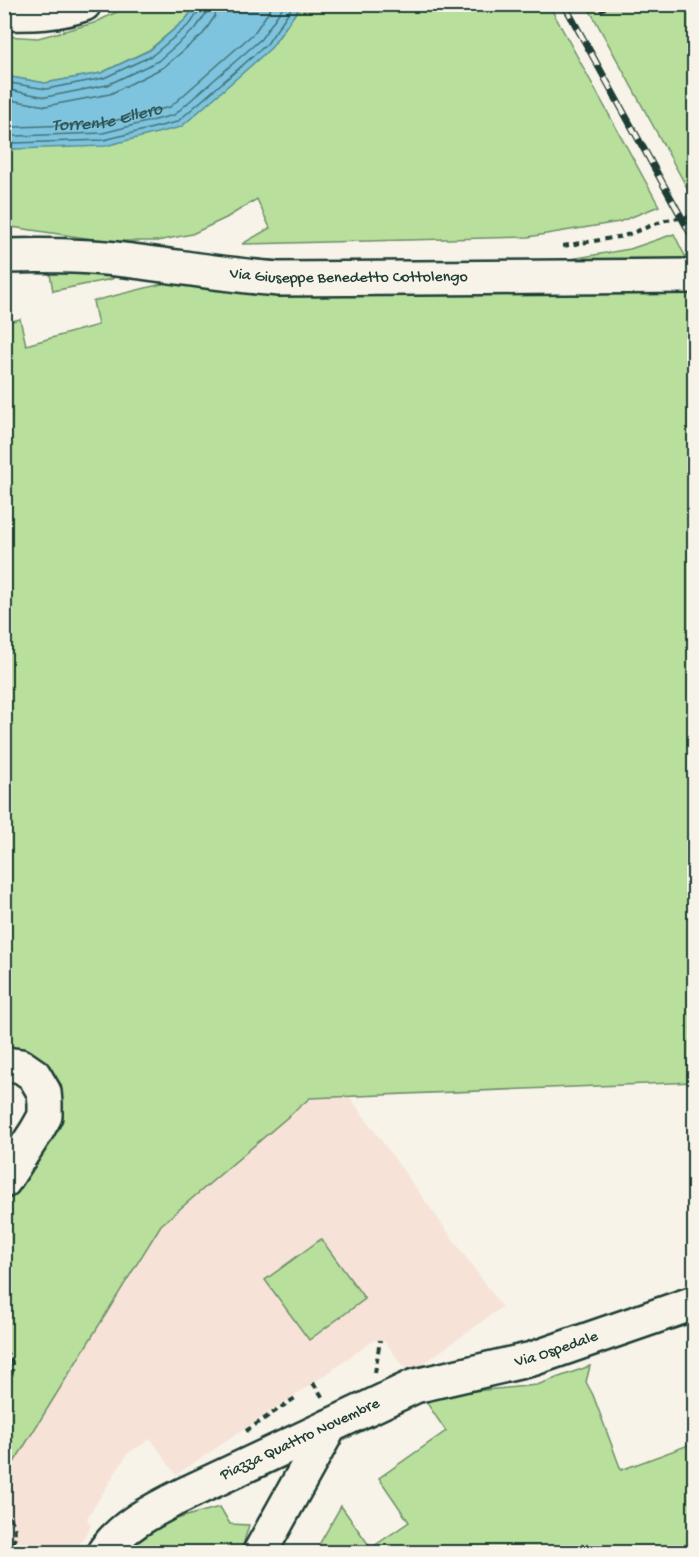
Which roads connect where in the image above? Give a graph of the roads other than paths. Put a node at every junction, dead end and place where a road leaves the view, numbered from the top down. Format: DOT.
graph roads {
  1 [pos="84,4"];
  2 [pos="4,13"];
  3 [pos="4,256"];
  4 [pos="694,276"];
  5 [pos="6,1064"];
  6 [pos="4,1181"];
  7 [pos="694,1303"];
  8 [pos="415,1386"];
  9 [pos="330,1426"];
  10 [pos="104,1552"];
  11 [pos="260,1552"];
  1 -- 2 [label="street"];
  3 -- 4 [label="street, Via Giuseppe Benedetto Cottolengo"];
  5 -- 6 [label="street"];
  7 -- 8 [label="street, Via Ospedale"];
  8 -- 9 [label="street, Piazza Quattro Novembre"];
  9 -- 10 [label="street, Piazza Quattro Novembre"];
  9 -- 11 [label="street"];
}
